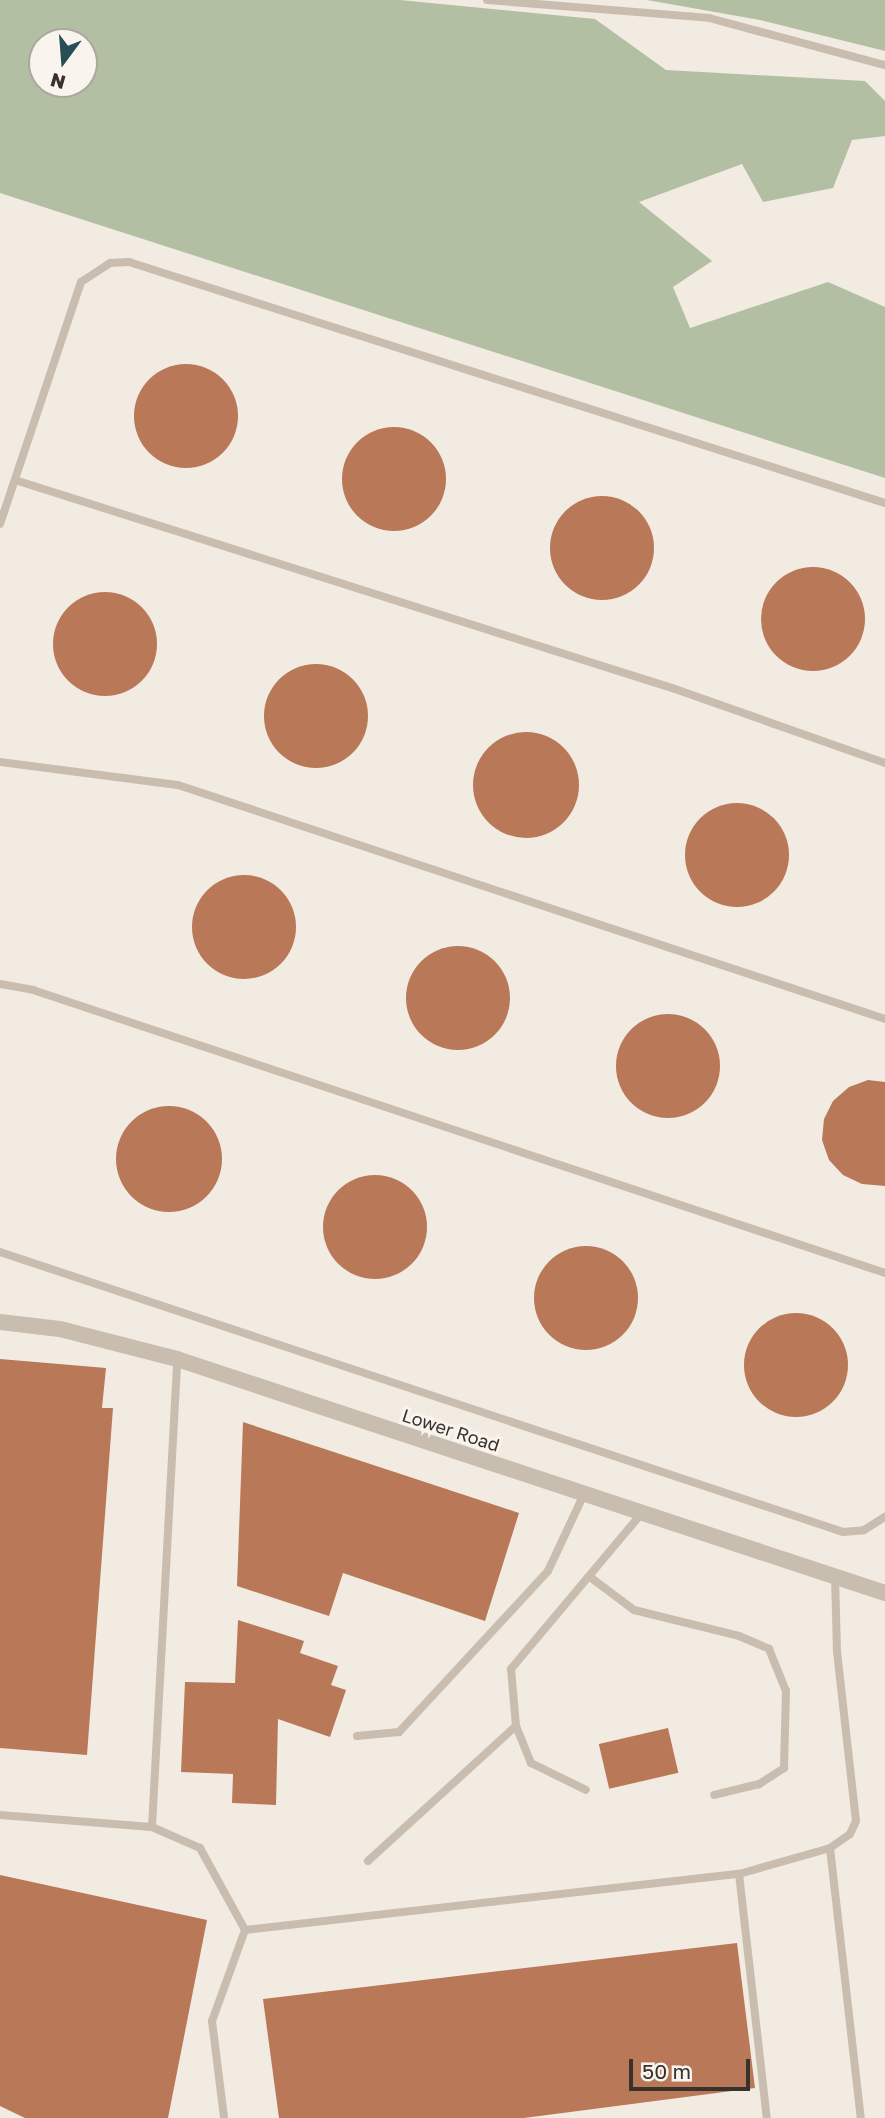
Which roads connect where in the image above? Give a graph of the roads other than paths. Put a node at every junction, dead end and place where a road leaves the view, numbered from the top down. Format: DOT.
graph roads {
  1 [pos="487,0"];
  2 [pos="885,65"];
  3 [pos="15,480"];
  4 [pos="885,503"];
  5 [pos="0,524"];
  6 [pos="0,762"];
  7 [pos="885,763"];
  8 [pos="0,984"];
  9 [pos="885,1019"];
  10 [pos="0,1252"];
  11 [pos="885,1273"];
  12 [pos="0,1322"];
  13 [pos="177,1359"];
  14 [pos="584,1494"];
  15 [pos="642,1513"];
  16 [pos="885,1517"];
  17 [pos="590,1577"];
  18 [pos="835,1577"];
  19 [pos="885,1593"];
  20 [pos="516,1726"];
  21 [pos="357,1736"];
  22 [pos="586,1790"];
  23 [pos="714,1795"];
  24 [pos="0,1815"];
  25 [pos="152,1827"];
  26 [pos="830,1848"];
  27 [pos="368,1861"];
  28 [pos="739,1874"];
  29 [pos="245,1930"];
  30 [pos="224,2118"];
  31 [pos="767,2118"];
  32 [pos="861,2118"];
  1 -- 2 [label="lane"];
  3 -- 4 [label="lane"];
  3 -- 5 [label="lane"];
  3 -- 7 [label="lane"];
  6 -- 9 [label="lane"];
  8 -- 11 [label="lane"];
  10 -- 16 [label="lane"];
  12 -- 13 [label="street, Lower Road"];
  13 -- 14 [label="street, Lower Road"];
  13 -- 25 [label="lane"];
  14 -- 15 [label="street, Lower Road"];
  14 -- 21 [label="lane"];
  15 -- 17 [label="lane"];
  15 -- 18 [label="street, Lower Road"];
  17 -- 20 [label="lane"];
  17 -- 23 [label="lane"];
  18 -- 19 [label="street, Lower Road"];
  18 -- 26 [label="lane"];
  20 -- 22 [label="lane"];
  20 -- 27 [label="lane"];
  24 -- 25 [label="lane"];
  25 -- 29 [label="lane"];
  26 -- 28 [label="lane"];
  26 -- 32 [label="lane"];
  28 -- 29 [label="lane"];
  28 -- 31 [label="lane"];
  29 -- 30 [label="lane"];
}
